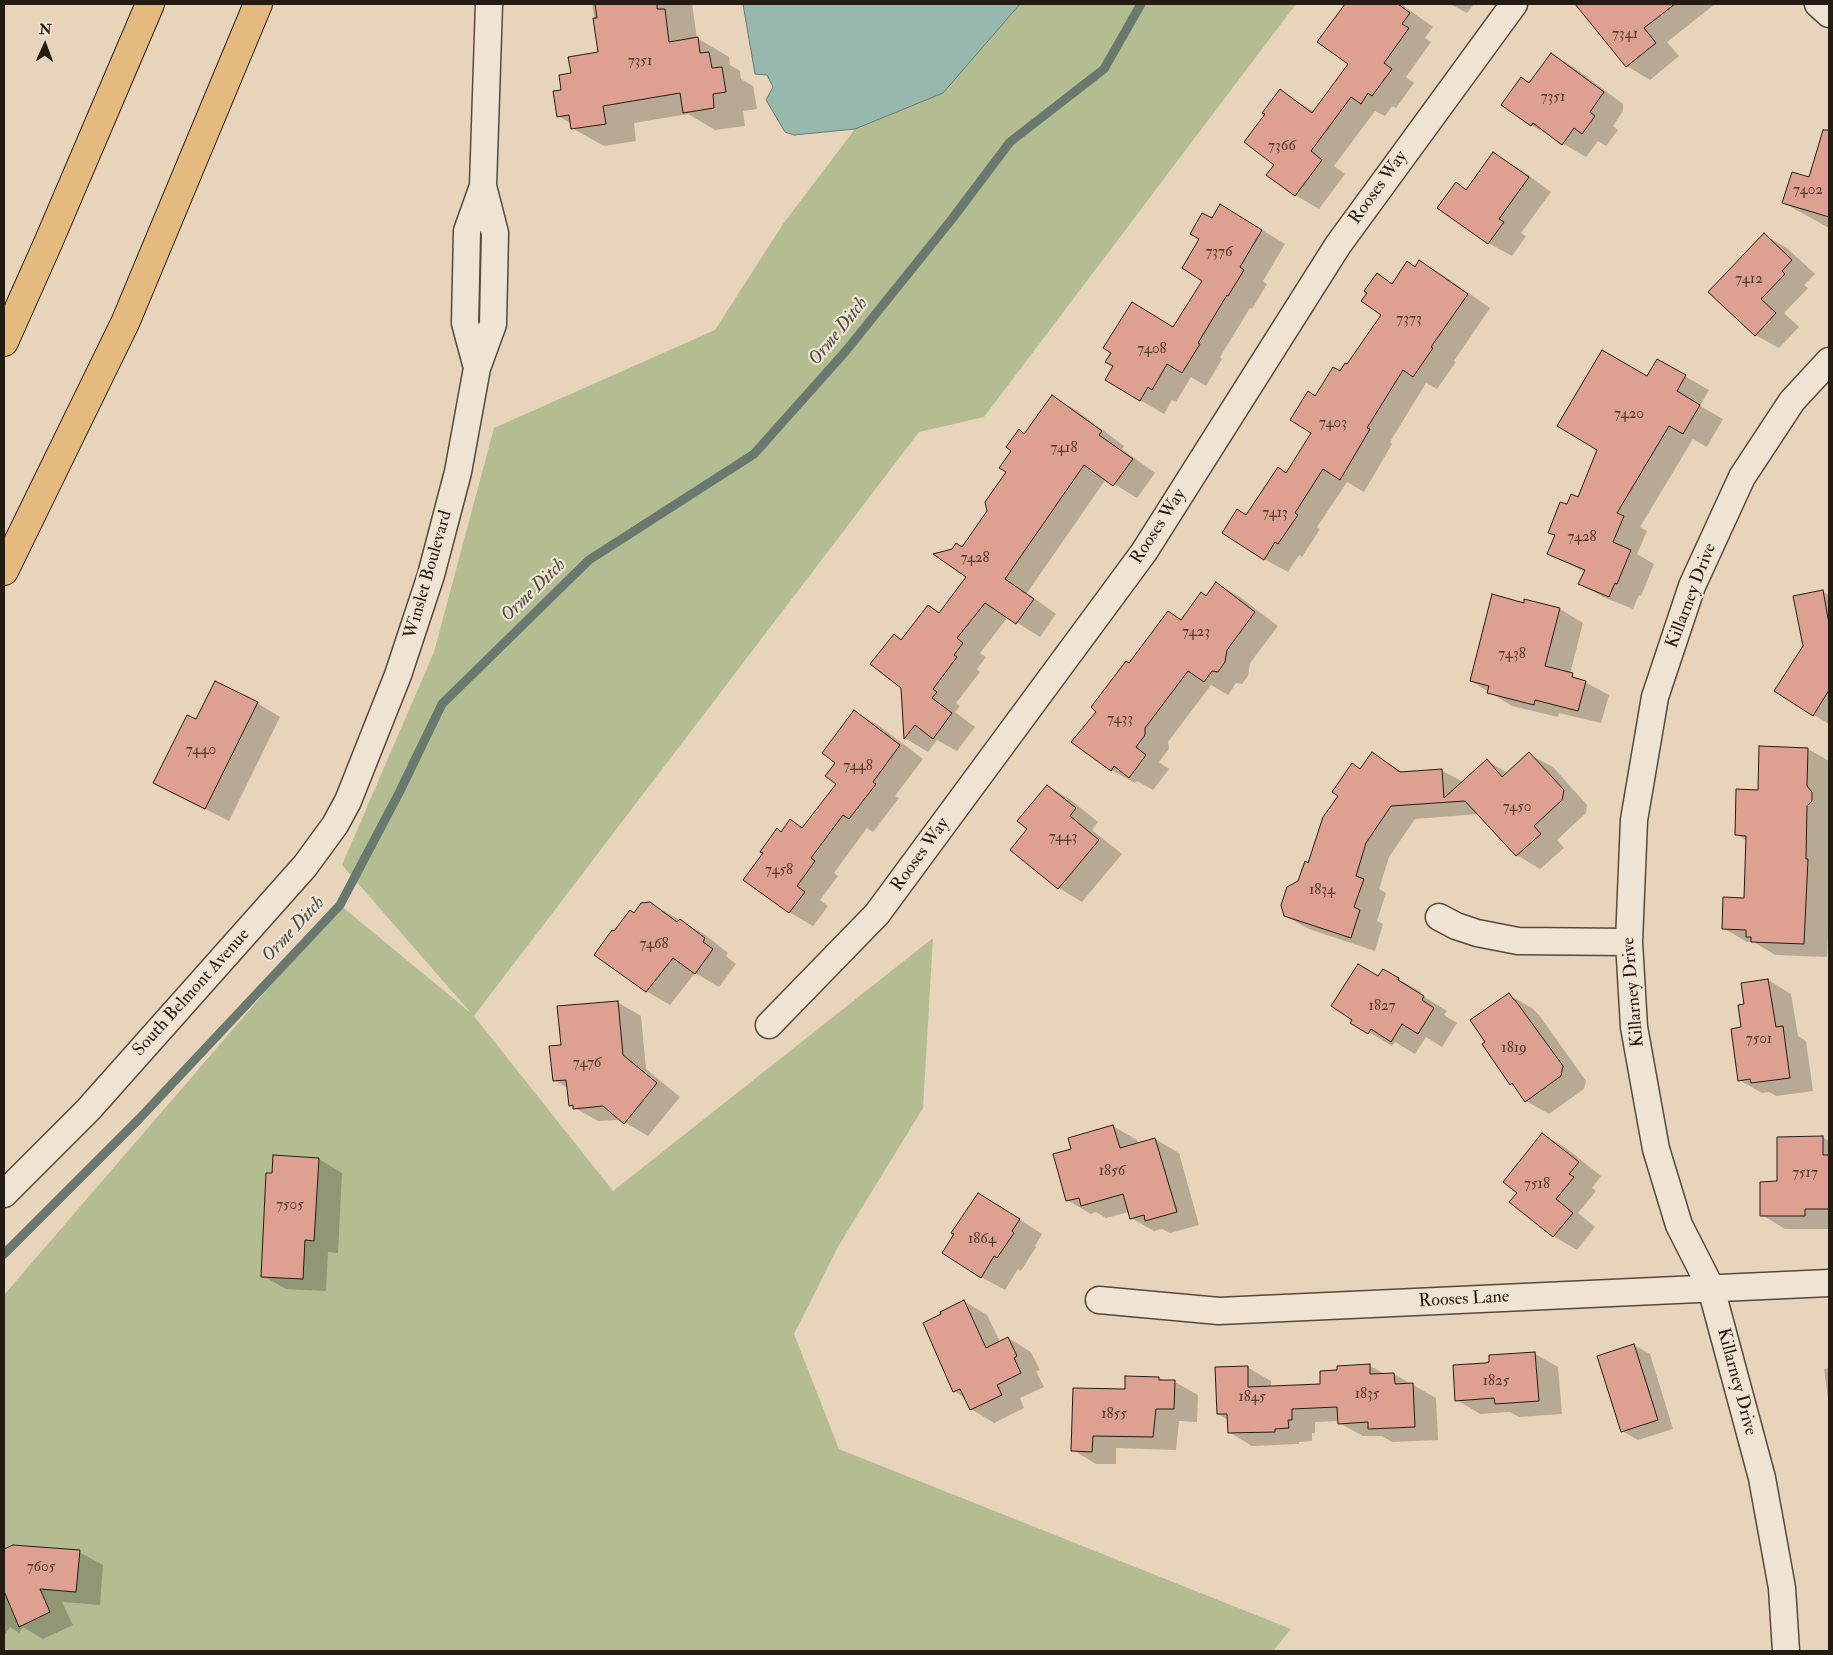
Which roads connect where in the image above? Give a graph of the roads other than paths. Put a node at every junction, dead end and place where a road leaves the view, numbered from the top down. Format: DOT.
graph roads {
  1 [pos="150,4"];
  2 [pos="258,4"];
  3 [pos="488,4"];
  4 [pos="1514,4"];
  5 [pos="1818,4"];
  6 [pos="1829,14"];
  7 [pos="4,342"];
  8 [pos="1829,361"];
  9 [pos="4,571"];
  10 [pos="358,776"];
  11 [pos="1439,917"];
  12 [pos="1628,942"];
  13 [pos="769,1025"];
  14 [pos="4,1194"];
  15 [pos="1829,1283"];
  16 [pos="1710,1288"];
  17 [pos="1099,1300"];
  18 [pos="1786,1651"];
  1 -- 7 [label="highway"];
  2 -- 9 [label="highway"];
  3 -- 10 [label="street, Winslet Boulevard"];
  4 -- 13 [label="street, Rooses Way"];
  5 -- 6 [label="street"];
  8 -- 12 [label="street, Killarney Drive"];
  10 -- 14 [label="street, South Belmont Avenue"];
  11 -- 12 [label="street"];
  12 -- 16 [label="street, Killarney Drive"];
  15 -- 16 [label="street, Rooses Lane"];
  16 -- 17 [label="street, Rooses Lane"];
  16 -- 18 [label="street, Killarney Drive"];
}
